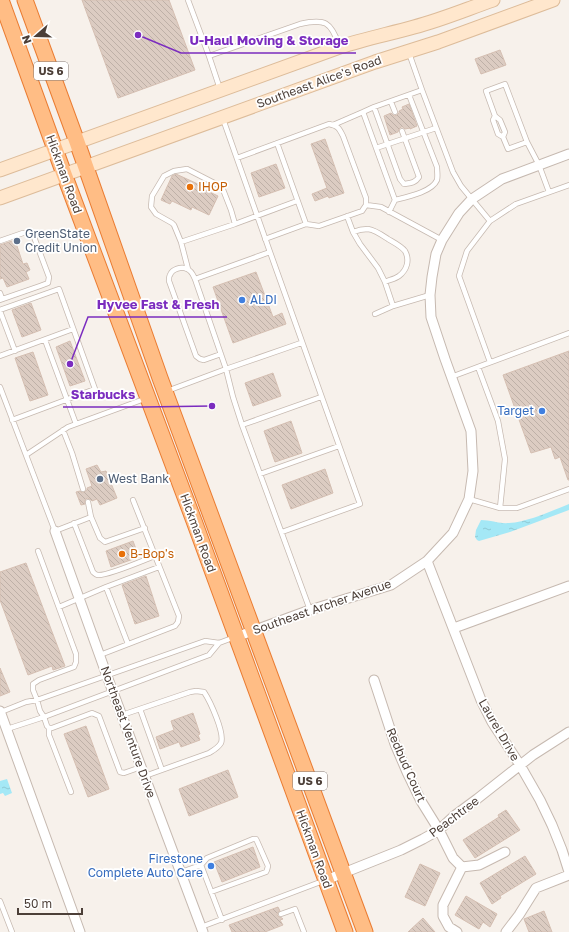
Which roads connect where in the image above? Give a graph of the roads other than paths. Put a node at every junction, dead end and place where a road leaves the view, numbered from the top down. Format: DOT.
graph roads {
  1 [pos="1,0"];
  2 [pos="25,0"];
  3 [pos="188,0"];
  4 [pos="493,0"];
  5 [pos="553,0"];
  6 [pos="340,47"];
  7 [pos="408,51"];
  8 [pos="209,56"];
  9 [pos="220,90"];
  10 [pos="422,90"];
  11 [pos="409,95"];
  12 [pos="391,102"];
  13 [pos="374,108"];
  14 [pos="363,112"];
  15 [pos="394,112"];
  16 [pos="222,117"];
  17 [pos="333,125"];
  18 [pos="436,128"];
  19 [pos="402,131"];
  20 [pos="423,132"];
  21 [pos="404,138"];
  22 [pos="77,142"];
  23 [pos="527,142"];
  24 [pos="277,143"];
  25 [pos="387,145"];
  26 [pos="376,148"];
  27 [pos="56,150"];
  28 [pos="569,154"];
  29 [pos="237,158"];
  30 [pos="539,165"];
  31 [pos="86,167"];
  32 [pos="0,170"];
  33 [pos="64,174"];
  34 [pos="569,185"];
  35 [pos="549,192"];
  36 [pos="0,198"];
  37 [pos="472,199"];
  38 [pos="395,200"];
  39 [pos="298,201"];
  40 [pos="366,205"];
  41 [pos="389,212"];
  42 [pos="257,216"];
  43 [pos="348,216"];
  44 [pos="490,222"];
  45 [pos="235,224"];
  46 [pos="306,224"];
  47 [pos="353,232"];
  48 [pos="265,239"];
  49 [pos="442,240"];
  50 [pos="0,241"];
  51 [pos="181,242"];
  52 [pos="270,252"];
  53 [pos="188,269"];
  54 [pos="195,279"];
  55 [pos="385,282"];
  56 [pos="0,293"];
  57 [pos="430,295"];
  58 [pos="1,300"];
  59 [pos="393,306"];
  60 [pos="0,311"];
  61 [pos="375,314"];
  62 [pos="73,329"];
  63 [pos="569,333"];
  64 [pos="44,340"];
  65 [pos="301,343"];
  66 [pos="15,350"];
  67 [pos="221,354"];
  68 [pos="0,356"];
  69 [pos="490,362"];
  70 [pos="478,367"];
  71 [pos="226,369"];
  72 [pos="451,377"];
  73 [pos="0,387"];
  74 [pos="165,392"];
  75 [pos="321,397"];
  76 [pos="148,398"];
  77 [pos="67,400"];
  78 [pos="12,420"];
  79 [pos="76,424"];
  80 [pos="242,425"];
  81 [pos="63,430"];
  82 [pos="339,446"];
  83 [pos="26,455"];
  84 [pos="260,474"];
  85 [pos="83,489"];
  86 [pos="569,489"];
  87 [pos="469,499"];
  88 [pos="133,500"];
  89 [pos="88,502"];
  90 [pos="500,508"];
  91 [pos="92,517"];
  92 [pos="74,523"];
  93 [pos="145,528"];
  94 [pos="55,531"];
  95 [pos="282,532"];
  96 [pos="38,551"];
  97 [pos="155,556"];
  98 [pos="427,561"];
  99 [pos="159,567"];
  100 [pos="569,586"];
  101 [pos="106,587"];
  102 [pos="79,599"];
  103 [pos="59,607"];
  104 [pos="310,610"];
  105 [pos="454,628"];
  106 [pos="254,631"];
  107 [pos="236,637"];
  108 [pos="219,643"];
  109 [pos="128,644"];
  110 [pos="100,655"];
  111 [pos="107,676"];
  112 [pos="374,680"];
  113 [pos="113,691"];
  114 [pos="37,700"];
  115 [pos="140,709"];
  116 [pos="0,711"];
  117 [pos="122,715"];
  118 [pos="44,717"];
  119 [pos="4,725"];
  120 [pos="49,728"];
  121 [pos="569,732"];
  122 [pos="520,765"];
  123 [pos="141,767"];
  124 [pos="162,770"];
  125 [pos="145,776"];
  126 [pos="71,792"];
  127 [pos="439,830"];
  128 [pos="505,852"];
  129 [pos="201,865"];
  130 [pos="462,867"];
  131 [pos="181,872"];
  132 [pos="344,873"];
  133 [pos="569,874"];
  134 [pos="326,880"];
  135 [pos="211,892"];
  136 [pos="0,900"];
  137 [pos="281,914"];
  138 [pos="222,920"];
  139 [pos="202,930"];
  140 [pos="509,931"];
  141 [pos="12,932"];
  142 [pos="80,932"];
  143 [pos="304,932"];
  144 [pos="345,932"];
  145 [pos="365,932"];
  146 [pos="457,932"];
  1 -- 27 [label="highway, Hickman Road / US 6"];
  2 -- 22 [label="highway, Hickman Road / US 6"];
  3 -- 8 [label="lane"];
  4 -- 6 [label="main road, Southeast Alice's Road"];
  5 -- 7 [label="main road, Southeast Alice's Road"];
  6 -- 8 [label="lane"];
  6 -- 9 [label="main road, Southeast Alice's Road"];
  7 -- 10 [label="lane"];
  7 -- 16 [label="main road, Southeast Alice's Road"];
  8 -- 9 [label="lane"];
  9 -- 22 [label="main road, Southeast Alice's Road"];
  10 -- 11 [label="lane"];
  10 -- 18 [label="lane"];
  11 -- 12 [label="lane"];
  11 -- 20 [label="lane"];
  12 -- 13 [label="lane"];
  12 -- 15 [label="lane"];
  13 -- 14 [label="lane"];
  13 -- 25 [label="lane"];
  14 -- 17 [label="lane"];
  14 -- 26 [label="lane"];
  16 -- 29 [label="lane"];
  16 -- 31 [label="main road, Southeast Alice's Road"];
  17 -- 24 [label="lane"];
  17 -- 40 [label="lane"];
  18 -- 20 [label="lane"];
  18 -- 37 [label="lane"];
  19 -- 21 [label="lane"];
  20 -- 21 [label="lane"];
  20 -- 38 [label="lane"];
  21 -- 25 [label="lane"];
  21 -- 25 [label="lane"];
  22 -- 27 [label="main road, Southeast Alice's Road"];
  22 -- 31 [label="highway, Hickman Road / US 6"];
  23 -- 23 [label="lane"];
  23 -- 30 [label="lane"];
  24 -- 29 [label="lane"];
  24 -- 39 [label="lane"];
  25 -- 26 [label="lane"];
  26 -- 38 [label="lane"];
  27 -- 32 [label="main road, Southeast Alice's Road"];
  27 -- 33 [label="highway, Hickman Road / US 6"];
  28 -- 30 [label="street, Southeast Archer Avenue"];
  29 -- 42 [label="lane"];
  30 -- 35 [label="lane"];
  30 -- 37 [label="street, Southeast Archer Avenue"];
  31 -- 33 [label="main road, Southeast Alice's Road"];
  31 -- 74 [label="highway, Hickman Road / US 6"];
  33 -- 36 [label="main road, Southeast Alice's Road"];
  33 -- 76 [label="highway, Hickman Road / US 6"];
  34 -- 35 [label="lane"];
  35 -- 44 [label="lane"];
  37 -- 44 [label="lane"];
  37 -- 49 [label="street, Southeast Archer Avenue"];
  38 -- 41 [label="lane"];
  39 -- 42 [label="lane"];
  39 -- 46 [label="lane"];
  40 -- 41 [label="lane"];
  40 -- 43 [label="lane"];
  41 -- 49 [label="lane"];
  42 -- 45 [label="lane"];
  42 -- 48 [label="lane"];
  43 -- 46 [label="lane"];
  43 -- 47 [label="lane"];
  44 -- 69 [label="lane"];
  45 -- 51 [label="lane"];
  45 -- 51 [label="lane"];
  46 -- 48 [label="lane"];
  47 -- 55 [label="lane"];
  47 -- 55 [label="lane"];
  48 -- 52 [label="lane"];
  49 -- 57 [label="street, Southeast Archer Avenue"];
  50 -- 58 [label="lane"];
  51 -- 53 [label="lane"];
  52 -- 54 [label="lane"];
  52 -- 65 [label="lane"];
  53 -- 54 [label="lane"];
  53 -- 67 [label="lane"];
  54 -- 67 [label="lane"];
  55 -- 59 [label="lane"];
  56 -- 58 [label="lane"];
  57 -- 59 [label="lane"];
  57 -- 72 [label="street, Southeast Archer Avenue"];
  59 -- 61 [label="lane"];
  60 -- 62 [label="lane"];
  60 -- 66 [label="lane"];
  62 -- 64 [label="lane"];
  62 -- 77 [label="lane"];
  63 -- 69 [label="lane"];
  64 -- 66 [label="lane"];
  64 -- 77 [label="lane"];
  65 -- 71 [label="lane"];
  65 -- 75 [label="lane"];
  66 -- 68 [label="lane"];
  67 -- 71 [label="lane"];
  69 -- 70 [label="lane"];
  70 -- 72 [label="lane"];
  70 -- 90 [label="lane"];
  71 -- 74 [label="lane"];
  71 -- 80 [label="lane"];
  72 -- 87 [label="street, Southeast Archer Avenue"];
  73 -- 78 [label="lane"];
  74 -- 106 [label="highway, Hickman Road / US 6"];
  75 -- 80 [label="lane"];
  75 -- 82 [label="lane"];
  76 -- 79 [label="lane"];
  76 -- 107 [label="highway, Hickman Road / US 6"];
  77 -- 78 [label="lane"];
  77 -- 79 [label="lane"];
  78 -- 83 [label="lane"];
  79 -- 81 [label="lane"];
  80 -- 84 [label="lane"];
  81 -- 83 [label="lane"];
  81 -- 85 [label="lane"];
  82 -- 84 [label="lane"];
  82 -- 95 [label="lane"];
  83 -- 94 [label="lane"];
  84 -- 95 [label="lane"];
  86 -- 90 [label="lane"];
  87 -- 90 [label="lane"];
  87 -- 98 [label="street, Southeast Archer Avenue"];
  88 -- 93 [label="lane"];
  89 -- 91 [label="lane"];
  91 -- 92 [label="lane"];
  91 -- 93 [label="lane"];
  92 -- 94 [label="lane"];
  92 -- 97 [label="lane"];
  93 -- 97 [label="lane"];
  94 -- 102 [label="street, Northeast Venture Drive"];
  95 -- 104 [label="lane"];
  96 -- 103 [label="lane"];
  97 -- 99 [label="lane"];
  98 -- 104 [label="street, Southeast Archer Avenue"];
  98 -- 105 [label="street, Laurel Drive"];
  99 -- 101 [label="lane"];
  99 -- 109 [label="lane"];
  100 -- 105 [label="street"];
  101 -- 102 [label="lane"];
  101 -- 109 [label="lane"];
  102 -- 103 [label="lane"];
  102 -- 110 [label="street, Northeast Venture Drive"];
  103 -- 114 [label="lane"];
  104 -- 106 [label="street, Southeast Archer Avenue"];
  105 -- 122 [label="street, Laurel Drive"];
  106 -- 107 [label="street, Southeast Archer Avenue"];
  106 -- 132 [label="highway, Hickman Road / US 6"];
  107 -- 108 [label="lane"];
  107 -- 134 [label="highway, Hickman Road / US 6"];
  108 -- 111 [label="lane"];
  108 -- 113 [label="lane"];
  109 -- 110 [label="lane"];
  110 -- 111 [label="street, Northeast Venture Drive"];
  111 -- 113 [label="street, Northeast Venture Drive"];
  111 -- 114 [label="lane"];
  112 -- 127 [label="street, Redbud Court"];
  113 -- 117 [label="street, Northeast Venture Drive"];
  113 -- 118 [label="lane"];
  114 -- 116 [label="lane"];
  114 -- 118 [label="lane"];
  115 -- 117 [label="lane"];
  115 -- 124 [label="lane"];
  115 -- 124 [label="lane"];
  116 -- 119 [label="street"];
  117 -- 123 [label="street, Northeast Venture Drive"];
  118 -- 119 [label="lane"];
  118 -- 120 [label="lane"];
  119 -- 142 [label="street"];
  120 -- 123 [label="lane"];
  120 -- 126 [label="lane"];
  121 -- 122 [label="street, Peachtree"];
  122 -- 127 [label="street, Peachtree"];
  122 -- 133 [label="street, Laurel Drive"];
  123 -- 125 [label="street, Northeast Venture Drive"];
  124 -- 125 [label="lane"];
  125 -- 131 [label="street, Northeast Venture Drive"];
  127 -- 130 [label="street, Redbud Court"];
  127 -- 132 [label="street, Peachtree"];
  128 -- 130 [label="street"];
  129 -- 131 [label="lane"];
  129 -- 135 [label="lane"];
  129 -- 135 [label="lane"];
  130 -- 146 [label="street"];
  131 -- 139 [label="street, Northeast Venture Drive"];
  132 -- 134 [label="street, Peachtree"];
  132 -- 145 [label="highway, Hickman Road / US 6"];
  133 -- 140 [label="street"];
  134 -- 138 [label="lane"];
  134 -- 144 [label="highway, Hickman Road / US 6"];
  135 -- 138 [label="lane"];
  136 -- 141 [label="lane"];
  137 -- 143 [label="lane"];
  138 -- 139 [label="lane"];
}
